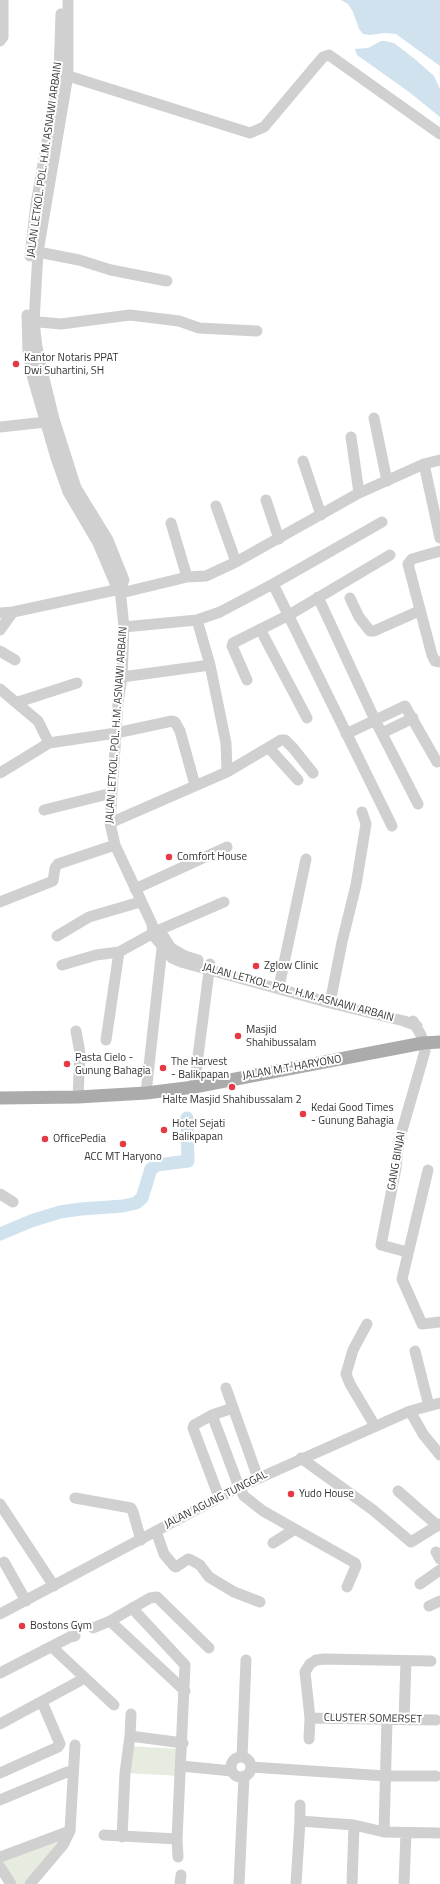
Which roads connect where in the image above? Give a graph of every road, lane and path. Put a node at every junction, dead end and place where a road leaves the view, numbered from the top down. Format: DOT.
graph roads {
  1 [pos="3,0"];
  2 [pos="61,0"];
  3 [pos="68,0"];
  4 [pos="0,41"];
  5 [pos="64,74"];
  6 [pos="440,134"];
  7 [pos="38,252"];
  8 [pos="167,281"];
  9 [pos="30,322"];
  10 [pos="257,331"];
  11 [pos="374,418"];
  12 [pos="46,422"];
  13 [pos="0,427"];
  14 [pos="351,438"];
  15 [pos="440,460"];
  16 [pos="303,461"];
  17 [pos="424,464"];
  18 [pos="387,481"];
  19 [pos="359,493"];
  20 [pos="266,500"];
  21 [pos="216,506"];
  22 [pos="321,515"];
  23 [pos="382,522"];
  24 [pos="170,523"];
  25 [pos="279,538"];
  26 [pos="440,538"];
  27 [pos="440,551"];
  28 [pos="390,555"];
  29 [pos="236,562"];
  30 [pos="187,577"];
  31 [pos="273,584"];
  32 [pos="121,591"];
  33 [pos="318,597"];
  34 [pos="350,598"];
  35 [pos="419,611"];
  36 [pos="13,612"];
  37 [pos="0,613"];
  38 [pos="289,614"];
  39 [pos="197,620"];
  40 [pos="124,627"];
  41 [pos="260,629"];
  42 [pos="0,630"];
  43 [pos="0,651"];
  44 [pos="15,660"];
  45 [pos="440,662"];
  46 [pos="210,665"];
  47 [pos="122,677"];
  48 [pos="247,680"];
  49 [pos="77,684"];
  50 [pos="0,689"];
  51 [pos="18,702"];
  52 [pos="307,718"];
  53 [pos="413,718"];
  54 [pos="375,720"];
  55 [pos="116,733"];
  56 [pos="382,733"];
  57 [pos="346,734"];
  58 [pos="49,743"];
  59 [pos="269,748"];
  60 [pos="437,762"];
  61 [pos="227,772"];
  62 [pos="313,773"];
  63 [pos="0,774"];
  64 [pos="298,780"];
  65 [pos="195,785"];
  66 [pos="112,794"];
  67 [pos="418,804"];
  68 [pos="44,810"];
  69 [pos="362,812"];
  70 [pos="110,823"];
  71 [pos="392,826"];
  72 [pos="115,845"];
  73 [pos="227,847"];
  74 [pos="306,859"];
  75 [pos="135,889"];
  76 [pos="0,902"];
  77 [pos="140,902"];
  78 [pos="224,902"];
  79 [pos="155,930"];
  80 [pos="57,936"];
  81 [pos="162,948"];
  82 [pos="121,952"];
  83 [pos="62,965"];
  84 [pos="210,967"];
  85 [pos="280,982"];
  86 [pos="331,1000"];
  87 [pos="76,1031"];
  88 [pos="106,1040"];
  89 [pos="440,1042"];
  90 [pos="424,1047"];
  91 [pos="440,1051"];
  92 [pos="189,1090"];
  93 [pos="146,1094"];
  94 [pos="78,1097"];
  95 [pos="0,1098"];
  96 [pos="0,1106"];
  97 [pos="428,1170"];
  98 [pos="0,1194"];
  99 [pos="13,1202"];
  100 [pos="407,1252"];
  101 [pos="440,1322"];
  102 [pos="367,1324"];
  103 [pos="415,1351"];
  104 [pos="226,1388"];
  105 [pos="440,1403"];
  106 [pos="429,1406"];
  107 [pos="234,1410"];
  108 [pos="410,1411"];
  109 [pos="212,1415"];
  110 [pos="375,1426"];
  111 [pos="440,1455"];
  112 [pos="300,1458"];
  113 [pos="258,1478"];
  114 [pos="239,1487"];
  115 [pos="398,1491"];
  116 [pos="220,1497"];
  117 [pos="75,1498"];
  118 [pos="0,1504"];
  119 [pos="439,1525"];
  120 [pos="296,1529"];
  121 [pos="156,1531"];
  122 [pos="141,1540"];
  123 [pos="273,1543"];
  124 [pos="4,1562"];
  125 [pos="440,1570"];
  126 [pos="420,1584"];
  127 [pos="54,1586"];
  128 [pos="347,1587"];
  129 [pos="26,1601"];
  130 [pos="440,1601"];
  131 [pos="260,1602"];
  132 [pos="429,1606"];
  133 [pos="132,1608"];
  134 [pos="1,1613"];
  135 [pos="110,1621"];
  136 [pos="93,1628"];
  137 [pos="75,1636"];
  138 [pos="52,1647"];
  139 [pos="209,1648"];
  140 [pos="246,1660"];
  141 [pos="406,1661"];
  142 [pos="431,1661"];
  143 [pos="0,1673"];
  144 [pos="85,1678"];
  145 [pos="185,1691"];
  146 [pos="42,1702"];
  147 [pos="114,1705"];
  148 [pos="131,1714"];
  149 [pos="310,1718"];
  150 [pos="387,1720"];
  151 [pos="404,1720"];
  152 [pos="436,1720"];
  153 [pos="0,1724"];
  154 [pos="130,1736"];
  155 [pos="309,1739"];
  156 [pos="182,1743"];
  157 [pos="75,1745"];
  158 [pos="242,1757"];
  159 [pos="181,1763"];
  160 [pos="232,1767"];
  161 [pos="248,1771"];
  162 [pos="0,1773"];
  163 [pos="72,1773"];
  164 [pos="386,1776"];
  165 [pos="436,1776"];
  166 [pos="0,1800"];
  167 [pos="300,1805"];
  168 [pos="300,1821"];
  169 [pos="354,1825"];
  170 [pos="70,1831"];
  171 [pos="384,1832"];
  172 [pos="406,1833"];
  173 [pos="438,1833"];
  174 [pos="104,1835"];
  175 [pos="122,1837"];
  176 [pos="177,1839"];
  177 [pos="178,1856"];
  178 [pos="0,1857"];
  179 [pos="30,1884"];
  180 [pos="239,1884"];
  181 [pos="296,1884"];
  182 [pos="352,1884"];
  183 [pos="404,1884"];
  1 -- 4 [label="street"];
  2 -- 5 [label="street, JALAN LETKOL. POL. H.M. ASNAWI ARBAIN"];
  3 -- 5 [label="street, JALAN LETKOL. POL. H.M. ASNAWI ARBAIN"];
  5 -- 6 [label="street"];
  5 -- 7 [label="street, JALAN LETKOL. POL. H.M. ASNAWI ARBAIN"];
  5 -- 9 [label="street, JALAN LETKOL. POL. H.M. ASNAWI ARBAIN"];
  7 -- 8 [label="street"];
  7 -- 9 [label="street, JALAN LETKOL. POL. H.M. ASNAWI ARBAIN"];
  9 -- 10 [label="street"];
  9 -- 12 [label="street, JALAN LETKOL. POL. H.M. ASNAWI ARBAIN"];
  9 -- 32 [label="street, JALAN LETKOL. POL. H.M. ASNAWI ARBAIN"];
  11 -- 18 [label="street"];
  12 -- 13 [label="street"];
  12 -- 32 [label="street, JALAN LETKOL. POL. H.M. ASNAWI ARBAIN"];
  14 -- 19 [label="street"];
  15 -- 17 [label="street"];
  16 -- 22 [label="street"];
  17 -- 18 [label="street"];
  17 -- 26 [label="street"];
  18 -- 19 [label="street"];
  19 -- 22 [label="street"];
  20 -- 25 [label="street"];
  21 -- 29 [label="street"];
  22 -- 25 [label="street"];
  23 -- 31 [label="street"];
  24 -- 30 [label="street"];
  25 -- 29 [label="street"];
  27 -- 35 [label="street"];
  28 -- 33 [label="street"];
  29 -- 30 [label="street"];
  30 -- 32 [label="street"];
  31 -- 38 [label="street"];
  31 -- 39 [label="street"];
  32 -- 36 [label="street"];
  32 -- 40 [label="street, JALAN LETKOL. POL. H.M. ASNAWI ARBAIN"];
  33 -- 38 [label="street"];
  33 -- 54 [label="street"];
  34 -- 35 [label="street"];
  35 -- 45 [label="street"];
  36 -- 37 [label="street"];
  36 -- 42 [label="street"];
  38 -- 41 [label="street"];
  38 -- 57 [label="street"];
  39 -- 40 [label="street"];
  39 -- 46 [label="street"];
  40 -- 47 [label="street, JALAN LETKOL. POL. H.M. ASNAWI ARBAIN"];
  41 -- 48 [label="street"];
  41 -- 52 [label="street"];
  43 -- 44 [label="street"];
  46 -- 47 [label="street"];
  46 -- 61 [label="street"];
  47 -- 55 [label="street, JALAN LETKOL. POL. H.M. ASNAWI ARBAIN"];
  49 -- 51 [label="street"];
  50 -- 51 [label="street"];
  51 -- 58 [label="street"];
  53 -- 54 [label="street"];
  53 -- 56 [label="street"];
  53 -- 60 [label="street"];
  54 -- 56 [label="street"];
  54 -- 57 [label="street"];
  55 -- 58 [label="street"];
  55 -- 65 [label="street"];
  55 -- 66 [label="street, JALAN LETKOL. POL. H.M. ASNAWI ARBAIN"];
  56 -- 67 [label="street"];
  57 -- 71 [label="street"];
  58 -- 63 [label="street"];
  59 -- 61 [label="street"];
  59 -- 62 [label="street"];
  59 -- 64 [label="street"];
  61 -- 65 [label="street"];
  65 -- 70 [label="street"];
  66 -- 68 [label="street"];
  66 -- 70 [label="street, JALAN LETKOL. POL. H.M. ASNAWI ARBAIN"];
  69 -- 86 [label="street"];
  70 -- 72 [label="street, JALAN LETKOL. POL. H.M. ASNAWI ARBAIN"];
  72 -- 75 [label="street, JALAN LETKOL. POL. H.M. ASNAWI ARBAIN"];
  72 -- 76 [label="street"];
  73 -- 75 [label="street"];
  74 -- 85 [label="street"];
  75 -- 77 [label="street, JALAN LETKOL. POL. H.M. ASNAWI ARBAIN"];
  77 -- 79 [label="street, JALAN LETKOL. POL. H.M. ASNAWI ARBAIN"];
  77 -- 80 [label="street"];
  78 -- 79 [label="street"];
  79 -- 81 [label="street, JALAN LETKOL. POL. H.M. ASNAWI ARBAIN"];
  79 -- 82 [label="street"];
  79 -- 84 [label="street, JALAN LETKOL. POL. H.M. ASNAWI ARBAIN"];
  81 -- 84 [label="street, JALAN LETKOL. POL. H.M. ASNAWI ARBAIN"];
  81 -- 93 [label="street"];
  82 -- 83 [label="street"];
  82 -- 88 [label="street"];
  84 -- 85 [label="street, JALAN LETKOL. POL. H.M. ASNAWI ARBAIN"];
  84 -- 86 [label="street, JALAN LETKOL. POL. H.M. ASNAWI ARBAIN"];
  84 -- 92 [label="street"];
  85 -- 86 [label="street, JALAN LETKOL. POL. H.M. ASNAWI ARBAIN"];
  86 -- 90 [label="street, JALAN LETKOL. POL. H.M. ASNAWI ARBAIN"];
  87 -- 94 [label="street"];
  89 -- 90 [label="main road, JALAN M.T. HARYONO"];
  90 -- 91 [label="main road, JALAN M.T. HARYONO"];
  90 -- 92 [label="main road, JALAN M.T. HARYONO"];
  90 -- 100 [label="street, GANG BINJAI"];
  92 -- 93 [label="main road, JALAN M.T. HARYONO"];
  92 -- 96 [label="main road, JALAN M.T. HARYONO"];
  93 -- 94 [label="main road, JALAN M.T. HARYONO"];
  94 -- 95 [label="main road, JALAN M.T. HARYONO"];
  97 -- 100 [label="street"];
  98 -- 99 [label="street"];
  100 -- 101 [label="street"];
  102 -- 110 [label="street"];
  103 -- 106 [label="street"];
  104 -- 107 [label="street"];
  105 -- 106 [label="street, JALAN AGUNG TUNGGAL"];
  106 -- 108 [label="street, JALAN AGUNG TUNGGAL"];
  107 -- 109 [label="street"];
  107 -- 113 [label="street"];
  108 -- 110 [label="street, JALAN AGUNG TUNGGAL"];
  108 -- 111 [label="street"];
  109 -- 114 [label="street"];
  109 -- 116 [label="street"];
  110 -- 112 [label="street, JALAN AGUNG TUNGGAL"];
  112 -- 113 [label="street, JALAN AGUNG TUNGGAL"];
  112 -- 119 [label="street"];
  113 -- 114 [label="street, JALAN AGUNG TUNGGAL"];
  114 -- 116 [label="street, JALAN AGUNG TUNGGAL"];
  114 -- 120 [label="street"];
  115 -- 119 [label="street"];
  116 -- 121 [label="street, JALAN AGUNG TUNGGAL"];
  117 -- 122 [label="street"];
  118 -- 127 [label="street"];
  120 -- 123 [label="street"];
  120 -- 128 [label="street"];
  121 -- 122 [label="street, JALAN AGUNG TUNGGAL"];
  121 -- 131 [label="street"];
  122 -- 127 [label="street, JALAN AGUNG TUNGGAL"];
  124 -- 129 [label="street"];
  125 -- 126 [label="street"];
  127 -- 129 [label="street, JALAN AGUNG TUNGGAL"];
  129 -- 134 [label="street, JALAN AGUNG TUNGGAL"];
  130 -- 132 [label="street"];
  133 -- 135 [label="street"];
  133 -- 139 [label="street"];
  133 -- 145 [label="street"];
  135 -- 136 [label="street"];
  135 -- 145 [label="street"];
  137 -- 138 [label="street"];
  138 -- 143 [label="street"];
  138 -- 144 [label="street"];
  140 -- 158 [label="street"];
  141 -- 142 [label="street, CLUSTER SOMERSET"];
  141 -- 149 [label="street, CLUSTER SOMERSET"];
  141 -- 151 [label="street"];
  144 -- 146 [label="street"];
  144 -- 147 [label="street"];
  145 -- 156 [label="street"];
  146 -- 153 [label="street"];
  146 -- 162 [label="street"];
  148 -- 154 [label="street"];
  149 -- 150 [label="street, CLUSTER SOMERSET"];
  149 -- 155 [label="street, CLUSTER SOMERSET"];
  150 -- 151 [label="street, CLUSTER SOMERSET"];
  150 -- 164 [label="street"];
  151 -- 152 [label="street, CLUSTER SOMERSET"];
  154 -- 156 [label="street"];
  154 -- 175 [label="street"];
  156 -- 159 [label="street"];
  157 -- 163 [label="street"];
  158 -- 160 [label="street"];
  158 -- 161 [label="street"];
  159 -- 160 [label="street"];
  159 -- 176 [label="street"];
  160 -- 161 [label="street"];
  161 -- 164 [label="street"];
  161 -- 180 [label="street"];
  163 -- 166 [label="street"];
  163 -- 170 [label="street"];
  164 -- 165 [label="street"];
  164 -- 171 [label="street"];
  167 -- 168 [label="street"];
  168 -- 169 [label="street"];
  168 -- 181 [label="street"];
  169 -- 171 [label="street"];
  169 -- 182 [label="street"];
  170 -- 178 [label="street"];
  170 -- 179 [label="street"];
  171 -- 172 [label="street"];
  172 -- 173 [label="street"];
  172 -- 183 [label="street"];
  174 -- 175 [label="street"];
  175 -- 176 [label="street"];
  176 -- 177 [label="street"];
}
